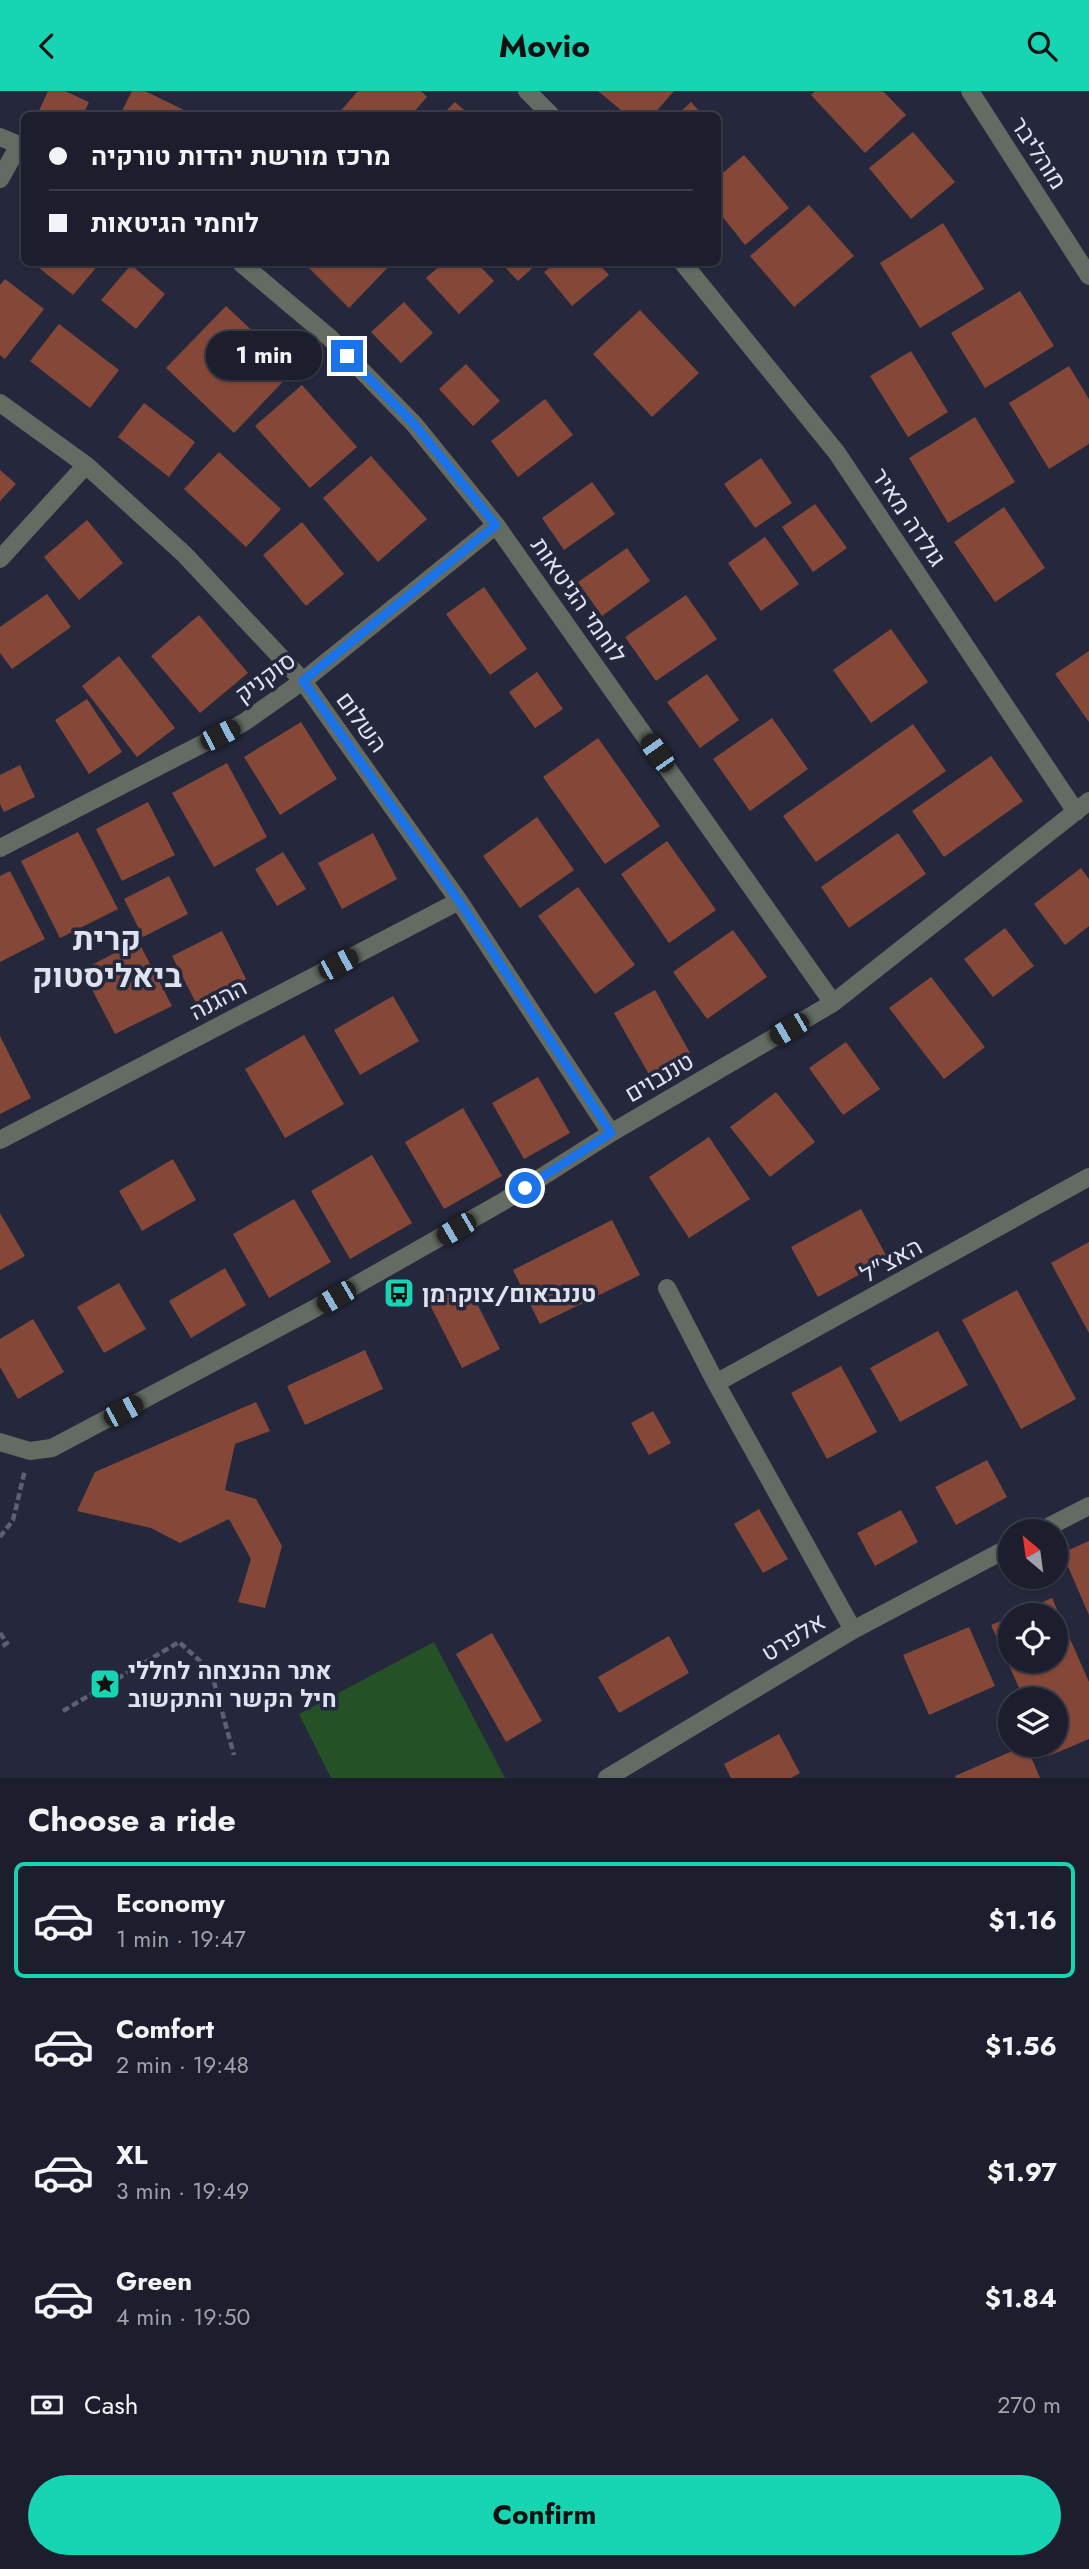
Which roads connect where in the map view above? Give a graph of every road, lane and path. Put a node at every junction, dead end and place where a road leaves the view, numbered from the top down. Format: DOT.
graph roads {
  1 [pos="527,91"];
  2 [pos="970,91"];
  3 [pos="548,112"];
  4 [pos="0,137"];
  5 [pos="21,146"];
  6 [pos="21,148"];
  7 [pos="0,179"];
  8 [pos="245,266"];
  9 [pos="685,266"];
  10 [pos="1089,276"];
  11 [pos="0,403"];
  12 [pos="86,465"];
  13 [pos="496,525"];
  14 [pos="0,559"];
  15 [pos="303,681"];
  16 [pos="1083,807"];
  17 [pos="0,848"];
  18 [pos="459,901"];
  19 [pos="833,1003"];
  20 [pos="611,1133"];
  21 [pos="0,1140"];
  22 [pos="1089,1177"];
  23 [pos="667,1288"];
  24 [pos="716,1383"];
  25 [pos="0,1442"];
  26 [pos="30,1451"];
  27 [pos="1089,1506"];
  28 [pos="1064,1519"];
  29 [pos="0,1537"];
  30 [pos="998,1553"];
  31 [pos="853,1630"];
  32 [pos="0,1633"];
  33 [pos="0,1648"];
  34 [pos="63,1711"];
  35 [pos="234,1755"];
  36 [pos="607,1778"];
  1 -- 3 [label="street"];
  2 -- 10 [label="street, מוהליבר"];
  4 -- 5 [label="street"];
  6 -- 7 [label="street"];
  8 -- 13 [label="street, לוחמי הגיטאות"];
  9 -- 16 [label="street, גולדה מאיר"];
  11 -- 12 [label="street, השלום"];
  12 -- 14 [label="street"];
  12 -- 15 [label="street, השלום"];
  13 -- 15 [label="street, סוקניק"];
  13 -- 19 [label="street, לוחמי הגיטאות"];
  15 -- 17 [label="street, סוקניק"];
  15 -- 18 [label="street, השלום"];
  16 -- 19 [label="street, טננבוים"];
  18 -- 20 [label="street, השלום"];
  18 -- 21 [label="street, ההגנה"];
  19 -- 20 [label="street, טננבוים"];
  20 -- 26 [label="street, טננבוים"];
  22 -- 24 [label="street, האצ\"ל"];
  23 -- 24 [label="street"];
  24 -- 31 [label="street"];
  25 -- 26 [label="street"];
  26 -- 29 [label="path"];
  27 -- 28 [label="street"];
  30 -- 31 [label="street, אלפרט"];
  31 -- 36 [label="street, אלפרט"];
  32 -- 33 [label="path"];
  34 -- 35 [label="path"];
}
